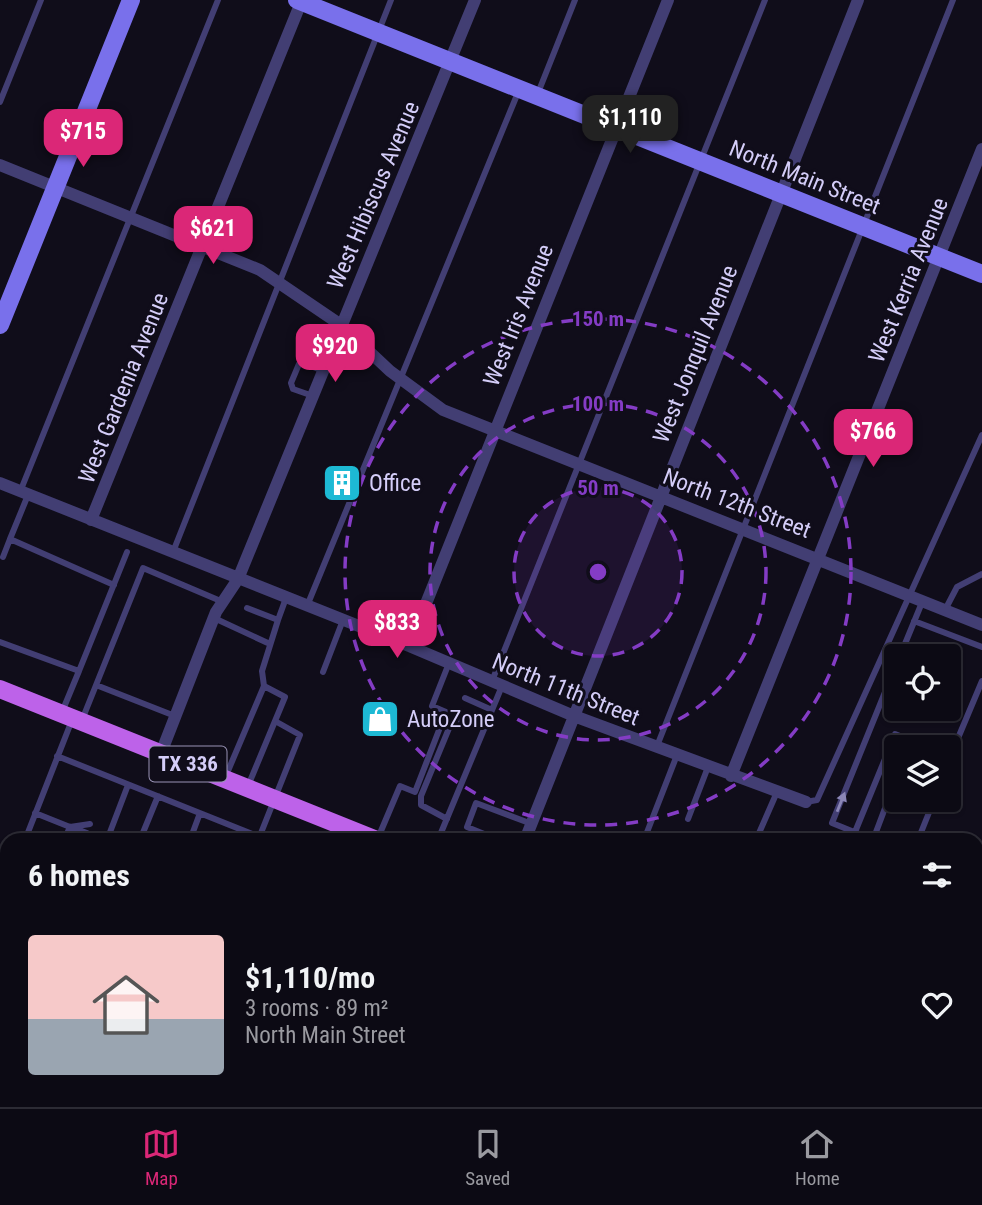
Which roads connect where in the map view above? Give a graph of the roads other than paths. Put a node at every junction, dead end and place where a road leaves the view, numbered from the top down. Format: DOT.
graph roads {
  1 [pos="41,0"];
  2 [pos="131,0"];
  3 [pos="218,0"];
  4 [pos="391,0"];
  5 [pos="475,0"];
  6 [pos="575,0"];
  7 [pos="668,0"];
  8 [pos="765,0"];
  9 [pos="858,0"];
  10 [pos="953,0"];
  11 [pos="300,1"];
  12 [pos="378,33"];
  13 [pos="451,62"];
  14 [pos="519,90"];
  15 [pos="537,97"];
  16 [pos="0,102"];
  17 [pos="616,128"];
  18 [pos="982,149"];
  19 [pos="701,162"];
  20 [pos="0,165"];
  21 [pos="55,187"];
  22 [pos="781,194"];
  23 [pos="131,217"];
  24 [pos="863,227"];
  25 [pos="203,246"];
  26 [pos="939,257"];
  27 [pos="982,274"];
  28 [pos="279,283"];
  29 [pos="0,325"];
  30 [pos="341,326"];
  31 [pos="323,371"];
  32 [pos="399,378"];
  33 [pos="313,396"];
  34 [pos="494,430"];
  35 [pos="982,435"];
  36 [pos="579,464"];
  37 [pos="0,484"];
  38 [pos="24,493"];
  39 [pos="662,496"];
  40 [pos="92,520"];
  41 [pos="743,528"];
  42 [pos="10,540"];
  43 [pos="127,552"];
  44 [pos="173,552"];
  45 [pos="3,557"];
  46 [pos="820,558"];
  47 [pos="982,574"];
  48 [pos="239,579"];
  49 [pos="114,585"];
  50 [pos="909,594"];
  51 [pos="286,598"];
  52 [pos="923,600"];
  53 [pos="223,602"];
  54 [pos="307,606"];
  55 [pos="247,608"];
  56 [pos="946,610"];
  57 [pos="214,618"];
  58 [pos="278,620"];
  59 [pos="343,620"];
  60 [pos="914,621"];
  61 [pos="982,625"];
  62 [pos="0,642"];
  63 [pos="270,644"];
  64 [pos="905,644"];
  65 [pos="409,646"];
  66 [pos="982,647"];
  67 [pos="449,663"];
  68 [pos="79,671"];
  69 [pos="323,672"];
  70 [pos="982,681"];
  71 [pos="497,684"];
  72 [pos="96,685"];
  73 [pos="264,687"];
  74 [pos="0,689"];
  75 [pos="884,695"];
  76 [pos="465,698"];
  77 [pos="492,709"];
  78 [pos="176,716"];
  79 [pos="574,716"];
  80 [pos="71,718"];
  81 [pos="275,721"];
  82 [pos="485,728"];
  83 [pos="959,735"];
  84 [pos="656,748"];
  85 [pos="161,753"];
  86 [pos="677,755"];
  87 [pos="57,756"];
  88 [pos="884,761"];
  89 [pos="708,767"];
  90 [pos="731,776"];
  91 [pos="225,779"];
  92 [pos="128,785"];
  93 [pos="248,788"];
  94 [pos="777,792"];
  95 [pos="158,796"];
  96 [pos="275,799"];
  97 [pos="806,802"];
  98 [pos="884,812"];
  99 [pos="929,812"];
  100 [pos="35,813"];
  101 [pos="200,813"];
  102 [pos="688,818"];
  103 [pos="447,819"];
  104 [pos="90,824"];
  105 [pos="70,827"];
  106 [pos="528,832"];
  107 [pos="855,832"];
  108 [pos="28,833"];
  109 [pos="67,833"];
  110 [pos="76,833"];
  111 [pos="87,833"];
  112 [pos="107,833"];
  113 [pos="143,833"];
  114 [pos="193,833"];
  115 [pos="245,833"];
  116 [pos="261,833"];
  117 [pos="360,833"];
  118 [pos="380,833"];
  119 [pos="441,833"];
  120 [pos="482,833"];
  121 [pos="647,833"];
  122 [pos="759,833"];
  123 [pos="877,833"];
  124 [pos="921,833"];
  1 -- 16 [label="lane"];
  2 -- 21 [label="street"];
  3 -- 23 [label="lane"];
  4 -- 12 [label="lane"];
  5 -- 13 [label="street, West Hibiscus Avenue"];
  6 -- 15 [label="lane"];
  7 -- 17 [label="street, West Iris Avenue"];
  8 -- 19 [label="lane"];
  9 -- 22 [label="street, West Jonquil Avenue"];
  10 -- 24 [label="lane"];
  11 -- 12 [label="street, North Main Street"];
  11 -- 25 [label="street, West Gardenia Avenue"];
  12 -- 13 [label="street, North Main Street"];
  12 -- 28 [label="lane"];
  13 -- 14 [label="street, North Main Street"];
  13 -- 30 [label="street, West Hibiscus Avenue"];
  14 -- 15 [label="street, North Main Street"];
  14 -- 32 [label="lane"];
  15 -- 17 [label="street, North Main Street"];
  17 -- 19 [label="street, North Main Street"];
  17 -- 34 [label="street, West Iris Avenue"];
  18 -- 26 [label="street, West Kerria Avenue"];
  19 -- 22 [label="street, North Main Street"];
  19 -- 36 [label="lane"];
  20 -- 21 [label="street, North 12th Street"];
  21 -- 23 [label="street, North 12th Street"];
  21 -- 29 [label="street"];
  22 -- 24 [label="street, North Main Street"];
  22 -- 39 [label="street, West Jonquil Avenue"];
  23 -- 25 [label="street, North 12th Street"];
  23 -- 38 [label="lane"];
  24 -- 26 [label="street, North Main Street"];
  24 -- 41 [label="lane"];
  25 -- 28 [label="street, North 12th Street"];
  25 -- 40 [label="street, West Gardenia Avenue"];
  26 -- 27 [label="street, North Main Street"];
  26 -- 46 [label="street, West Kerria Avenue"];
  28 -- 30 [label="street, North 12th Street"];
  28 -- 44 [label="lane"];
  30 -- 31 [label="street, West Hibiscus Avenue"];
  30 -- 32 [label="street, North 12th Street"];
  31 -- 33 [label="street, West Hibiscus Avenue"];
  31 -- 33 [label="lane"];
  32 -- 34 [label="street, North 12th Street"];
  32 -- 54 [label="lane"];
  33 -- 48 [label="street, West Hibiscus Avenue"];
  34 -- 36 [label="street, North 12th Street"];
  34 -- 65 [label="street, West Iris Avenue"];
  35 -- 50 [label="lane"];
  36 -- 39 [label="street, North 12th Street"];
  36 -- 71 [label="lane"];
  37 -- 38 [label="street, North 11th Street"];
  38 -- 40 [label="street, North 11th Street"];
  38 -- 42 [label="lane"];
  39 -- 41 [label="street, North 12th Street"];
  39 -- 79 [label="street, West Jonquil Avenue"];
  40 -- 44 [label="street, North 11th Street"];
  41 -- 46 [label="street, North 12th Street"];
  41 -- 84 [label="lane"];
  42 -- 45 [label="lane"];
  42 -- 49 [label="lane"];
  43 -- 49 [label="lane"];
  44 -- 48 [label="street, North 11th Street"];
  46 -- 50 [label="street, North 12th Street"];
  46 -- 90 [label="street, West Kerria Avenue"];
  47 -- 56 [label="lane"];
  48 -- 51 [label="street, North 11th Street"];
  48 -- 53 [label="street, West Hibiscus Avenue"];
  49 -- 68 [label="lane"];
  50 -- 52 [label="street, North 12th Street"];
  50 -- 97 [label="lane"];
  51 -- 54 [label="street, North 11th Street"];
  51 -- 58 [label="lane"];
  52 -- 56 [label="street, North 12th Street"];
  52 -- 60 [label="lane"];
  53 -- 57 [label="street, West Hibiscus Avenue"];
  53 -- 72 [label="lane"];
  54 -- 59 [label="street, North 11th Street"];
  55 -- 58 [label="lane"];
  56 -- 61 [label="street, North 12th Street"];
  57 -- 63 [label="lane"];
  57 -- 78 [label="street, West Hibiscus Avenue"];
  58 -- 63 [label="lane"];
  59 -- 65 [label="street, North 11th Street"];
  59 -- 69 [label="lane"];
  60 -- 64 [label="lane"];
  60 -- 66 [label="lane"];
  62 -- 68 [label="lane"];
  63 -- 73 [label="lane"];
  65 -- 67 [label="street, North 11th Street"];
  67 -- 71 [label="street, North 11th Street"];
  67 -- 118 [label="lane"];
  68 -- 80 [label="lane"];
  70 -- 83 [label="lane"];
  71 -- 77 [label="lane"];
  71 -- 79 [label="street, North 11th Street"];
  72 -- 78 [label="lane"];
  72 -- 80 [label="lane"];
  73 -- 81 [label="lane"];
  73 -- 91 [label="lane"];
  74 -- 80 [label="main road, TX 336"];
  107 -- 75 [label="lane, one-way"];
  76 -- 77 [label="lane"];
  77 -- 82 [label="lane"];
  78 -- 85 [label="street, West Hibiscus Avenue"];
  79 -- 84 [label="street, North 11th Street"];
  79 -- 106 [label="street, West Jonquil Avenue"];
  80 -- 85 [label="main road, TX 336"];
  80 -- 87 [label="lane"];
  81 -- 93 [label="lane"];
  81 -- 96 [label="lane"];
  82 -- 103 [label="lane"];
  82 -- 103 [label="lane"];
  84 -- 86 [label="street, North 11th Street"];
  85 -- 91 [label="main road, TX 336"];
  86 -- 89 [label="street, North 11th Street"];
  86 -- 121 [label="lane"];
  87 -- 92 [label="lane"];
  87 -- 100 [label="lane"];
  88 -- 107 [label="lane"];
  89 -- 90 [label="street, North 11th Street"];
  89 -- 102 [label="lane"];
  90 -- 94 [label="street, North 11th Street"];
  91 -- 93 [label="main road, TX 336"];
  92 -- 95 [label="lane"];
  92 -- 112 [label="lane"];
  93 -- 96 [label="main road, TX 336"];
  94 -- 97 [label="street, North 11th Street"];
  94 -- 122 [label="lane"];
  95 -- 101 [label="lane"];
  95 -- 113 [label="lane"];
  96 -- 116 [label="lane"];
  96 -- 117 [label="main road, TX 336"];
  98 -- 123 [label="lane"];
  99 -- 124 [label="lane"];
  100 -- 105 [label="lane"];
  100 -- 108 [label="lane"];
  101 -- 114 [label="lane"];
  101 -- 115 [label="lane"];
  103 -- 119 [label="lane"];
  104 -- 105 [label="lane"];
  105 -- 109 [label="lane"];
  105 -- 110 [label="lane"];
  105 -- 111 [label="lane"];
  106 -- 120 [label="lane"];
}
